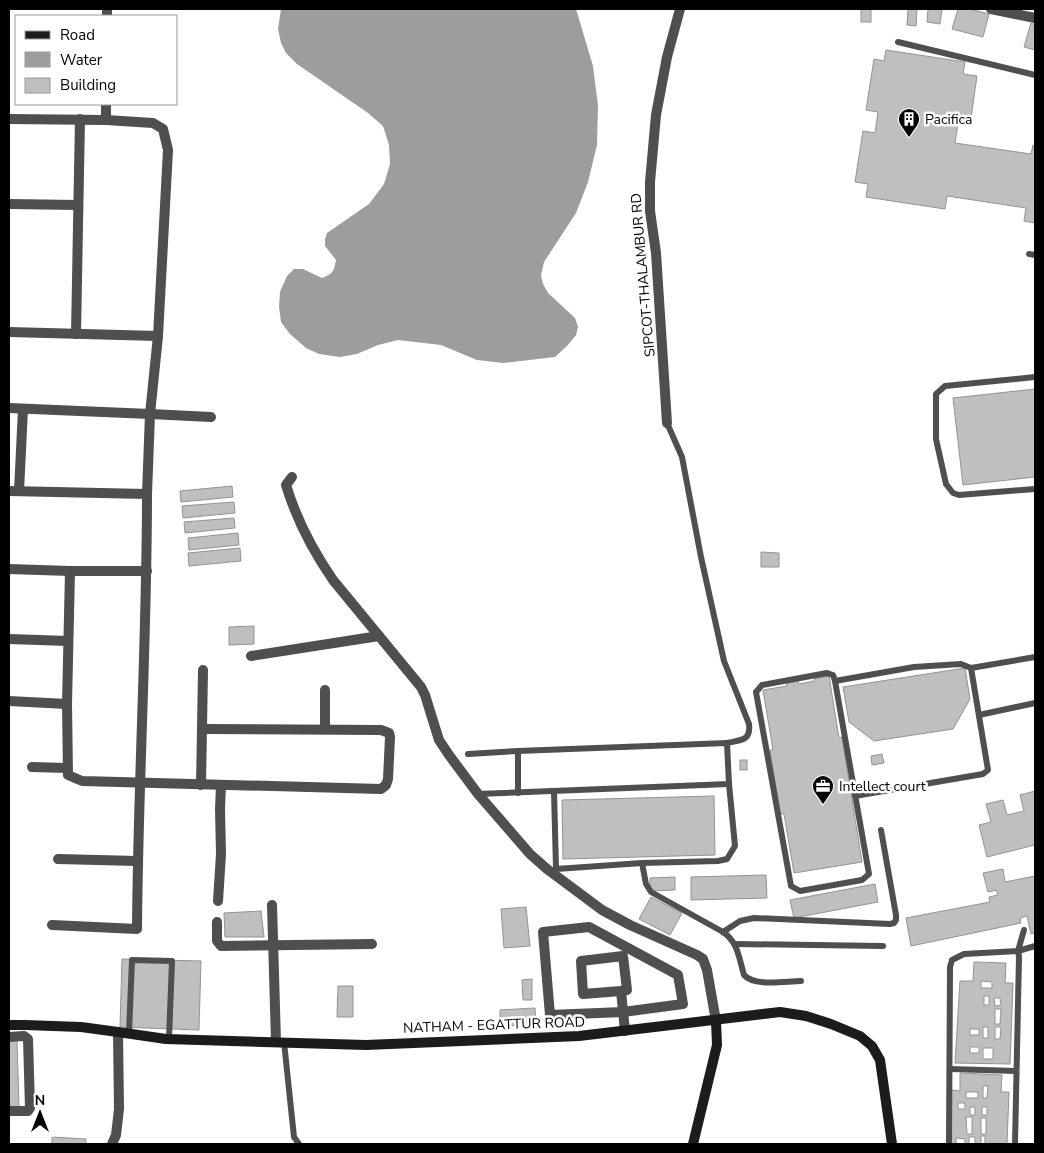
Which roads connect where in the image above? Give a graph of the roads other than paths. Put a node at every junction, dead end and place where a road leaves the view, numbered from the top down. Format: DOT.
graph roads {
  1 [pos="680,9"];
  2 [pos="991,9"];
  3 [pos="1035,18"];
  4 [pos="898,42"];
  5 [pos="1035,75"];
  6 [pos="106,105"];
  7 [pos="9,119"];
  8 [pos="80,119"];
  9 [pos="106,120"];
  10 [pos="9,204"];
  11 [pos="78,205"];
  12 [pos="9,332"];
  13 [pos="76,334"];
  14 [pos="158,336"];
  15 [pos="1035,377"];
  16 [pos="9,408"];
  17 [pos="23,409"];
  18 [pos="150,414"];
  19 [pos="211,416"];
  20 [pos="667,423"];
  21 [pos="292,477"];
  22 [pos="1035,489"];
  23 [pos="14,491"];
  24 [pos="147,494"];
  25 [pos="9,569"];
  26 [pos="70,571"];
  27 [pos="147,571"];
  28 [pos="379,636"];
  29 [pos="9,639"];
  30 [pos="68,641"];
  31 [pos="250,656"];
  32 [pos="1035,657"];
  33 [pos="971,668"];
  34 [pos="203,670"];
  35 [pos="835,681"];
  36 [pos="325,690"];
  37 [pos="9,701"];
  38 [pos="1035,703"];
  39 [pos="66,704"];
  40 [pos="979,715"];
  41 [pos="202,729"];
  42 [pos="325,729"];
  43 [pos="727,743"];
  44 [pos="518,751"];
  45 [pos="468,754"];
  46 [pos="32,767"];
  47 [pos="68,768"];
  48 [pos="141,783"];
  49 [pos="201,784"];
  50 [pos="221,784"];
  51 [pos="729,784"];
  52 [pos="554,791"];
  53 [pos="518,793"];
  54 [pos="478,794"];
  55 [pos="855,796"];
  56 [pos="881,830"];
  57 [pos="58,859"];
  58 [pos="137,860"];
  59 [pos="642,863"];
  60 [pos="218,901"];
  61 [pos="272,905"];
  62 [pos="217,922"];
  63 [pos="52,925"];
  64 [pos="1024,930"];
  65 [pos="723,932"];
  66 [pos="372,944"];
  67 [pos="735,944"];
  68 [pos="272,946"];
  69 [pos="883,946"];
  70 [pos="1035,946"];
  71 [pos="1018,951"];
  72 [pos="801,981"];
  73 [pos="621,991"];
  74 [pos="623,1012"];
  75 [pos="716,1021"];
  76 [pos="25,1024"];
  77 [pos="9,1025"];
  78 [pos="625,1031"];
  79 [pos="123,1032"];
  80 [pos="24,1036"];
  81 [pos="9,1037"];
  82 [pos="169,1039"];
  83 [pos="280,1042"];
  84 [pos="950,1069"];
  85 [pos="1016,1071"];
  86 [pos="9,1111"];
  87 [pos="112,1144"];
  88 [pos="299,1144"];
  89 [pos="693,1144"];
  90 [pos="892,1144"];
  91 [pos="949,1144"];
  92 [pos="1015,1144"];
  1 -- 20 [label="street, SIPCOT-THALAMBUR RD"];
  2 -- 3 [label="street"];
  4 -- 5 [label="lane"];
  6 -- 9 [label="street"];
  7 -- 8 [label="street"];
  8 -- 9 [label="street"];
  8 -- 11 [label="street"];
  9 -- 14 [label="street"];
  10 -- 11 [label="street"];
  11 -- 13 [label="street"];
  12 -- 13 [label="street"];
  13 -- 14 [label="street"];
  14 -- 18 [label="street"];
  15 -- 22 [label="lane"];
  16 -- 17 [label="street"];
  17 -- 18 [label="street"];
  17 -- 23 [label="street"];
  18 -- 19 [label="street"];
  18 -- 24 [label="street"];
  20 -- 43 [label="lane"];
  21 -- 28 [label="street"];
  23 -- 24 [label="street"];
  24 -- 27 [label="street"];
  25 -- 26 [label="street"];
  26 -- 27 [label="street"];
  26 -- 30 [label="street"];
  27 -- 48 [label="street"];
  28 -- 31 [label="street"];
  28 -- 54 [label="street"];
  29 -- 30 [label="street"];
  30 -- 39 [label="street"];
  32 -- 33 [label="lane"];
  33 -- 35 [label="lane"];
  33 -- 40 [label="lane"];
  34 -- 41 [label="street"];
  35 -- 55 [label="lane"];
  35 -- 55 [label="lane"];
  36 -- 42 [label="street"];
  37 -- 39 [label="street"];
  38 -- 40 [label="lane"];
  39 -- 47 [label="street"];
  40 -- 55 [label="lane"];
  41 -- 42 [label="street"];
  41 -- 49 [label="street"];
  42 -- 50 [label="street"];
  43 -- 44 [label="lane"];
  43 -- 51 [label="lane"];
  44 -- 45 [label="lane"];
  44 -- 53 [label="lane"];
  46 -- 47 [label="street"];
  47 -- 48 [label="street"];
  48 -- 49 [label="street"];
  48 -- 58 [label="street"];
  49 -- 50 [label="street"];
  50 -- 60 [label="street"];
  51 -- 52 [label="lane"];
  51 -- 59 [label="lane"];
  52 -- 53 [label="lane"];
  52 -- 59 [label="lane"];
  53 -- 54 [label="lane"];
  54 -- 75 [label="street"];
  56 -- 65 [label="lane"];
  57 -- 58 [label="street"];
  58 -- 63 [label="street"];
  59 -- 65 [label="lane"];
  61 -- 68 [label="street"];
  62 -- 68 [label="street"];
  64 -- 71 [label="lane"];
  65 -- 67 [label="lane"];
  66 -- 68 [label="street"];
  67 -- 69 [label="lane"];
  67 -- 72 [label="lane"];
  68 -- 83 [label="street"];
  70 -- 71 [label="lane"];
  71 -- 84 [label="lane"];
  71 -- 85 [label="lane"];
  73 -- 73 [label="street"];
  73 -- 74 [label="street"];
  74 -- 74 [label="street"];
  74 -- 78 [label="street"];
  75 -- 78 [label="street, NATHAM - EGATTUR ROAD"];
  75 -- 89 [label="street"];
  75 -- 90 [label="street, NATHAM - EGATTUR ROAD"];
  76 -- 77 [label="street, NATHAM - EGATTUR ROAD"];
  76 -- 79 [label="street, NATHAM - EGATTUR ROAD"];
  76 -- 80 [label="street"];
  78 -- 83 [label="street, NATHAM - EGATTUR ROAD"];
  79 -- 82 [label="street, NATHAM - EGATTUR ROAD"];
  79 -- 82 [label="lane"];
  79 -- 87 [label="street"];
  80 -- 81 [label="street"];
  80 -- 86 [label="street"];
  82 -- 83 [label="street, NATHAM - EGATTUR ROAD"];
  83 -- 88 [label="lane"];
  84 -- 85 [label="lane"];
  84 -- 91 [label="lane"];
  85 -- 92 [label="lane"];
}
